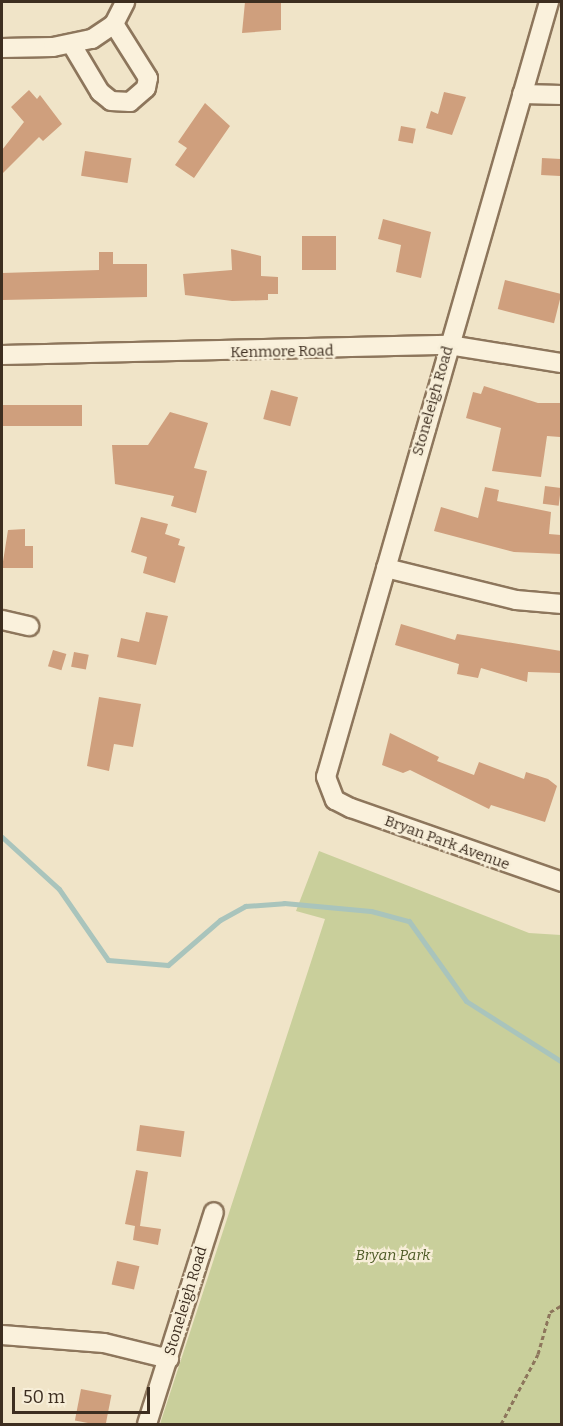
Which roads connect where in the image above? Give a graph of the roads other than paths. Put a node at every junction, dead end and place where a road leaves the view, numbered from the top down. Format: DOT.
graph roads {
  1 [pos="124,2"];
  2 [pos="549,2"];
  3 [pos="114,24"];
  4 [pos="72,45"];
  5 [pos="2,48"];
  6 [pos="522,94"];
  7 [pos="561,95"];
  8 [pos="449,345"];
  9 [pos="2,355"];
  10 [pos="561,363"];
  11 [pos="386,568"];
  12 [pos="561,604"];
  13 [pos="2,620"];
  14 [pos="29,626"];
  15 [pos="335,800"];
  16 [pos="561,882"];
  17 [pos="214,1212"];
  18 [pos="2,1335"];
  19 [pos="169,1359"];
  20 [pos="147,1425"];
  1 -- 3 [label="street"];
  2 -- 6 [label="street, Stoneleigh Road"];
  3 -- 4 [label="street"];
  3 -- 4 [label="street"];
  4 -- 5 [label="street"];
  6 -- 7 [label="street"];
  6 -- 8 [label="street, Stoneleigh Road"];
  8 -- 9 [label="street, Kenmore Road"];
  8 -- 10 [label="street, Kenmore Road"];
  8 -- 11 [label="street, Stoneleigh Road"];
  11 -- 12 [label="street"];
  11 -- 15 [label="street, Stoneleigh Road"];
  13 -- 14 [label="street"];
  15 -- 16 [label="street, Bryan Park Avenue"];
  17 -- 19 [label="street, Stoneleigh Road"];
  18 -- 19 [label="street"];
  19 -- 20 [label="street, Stoneleigh Road"];
}
